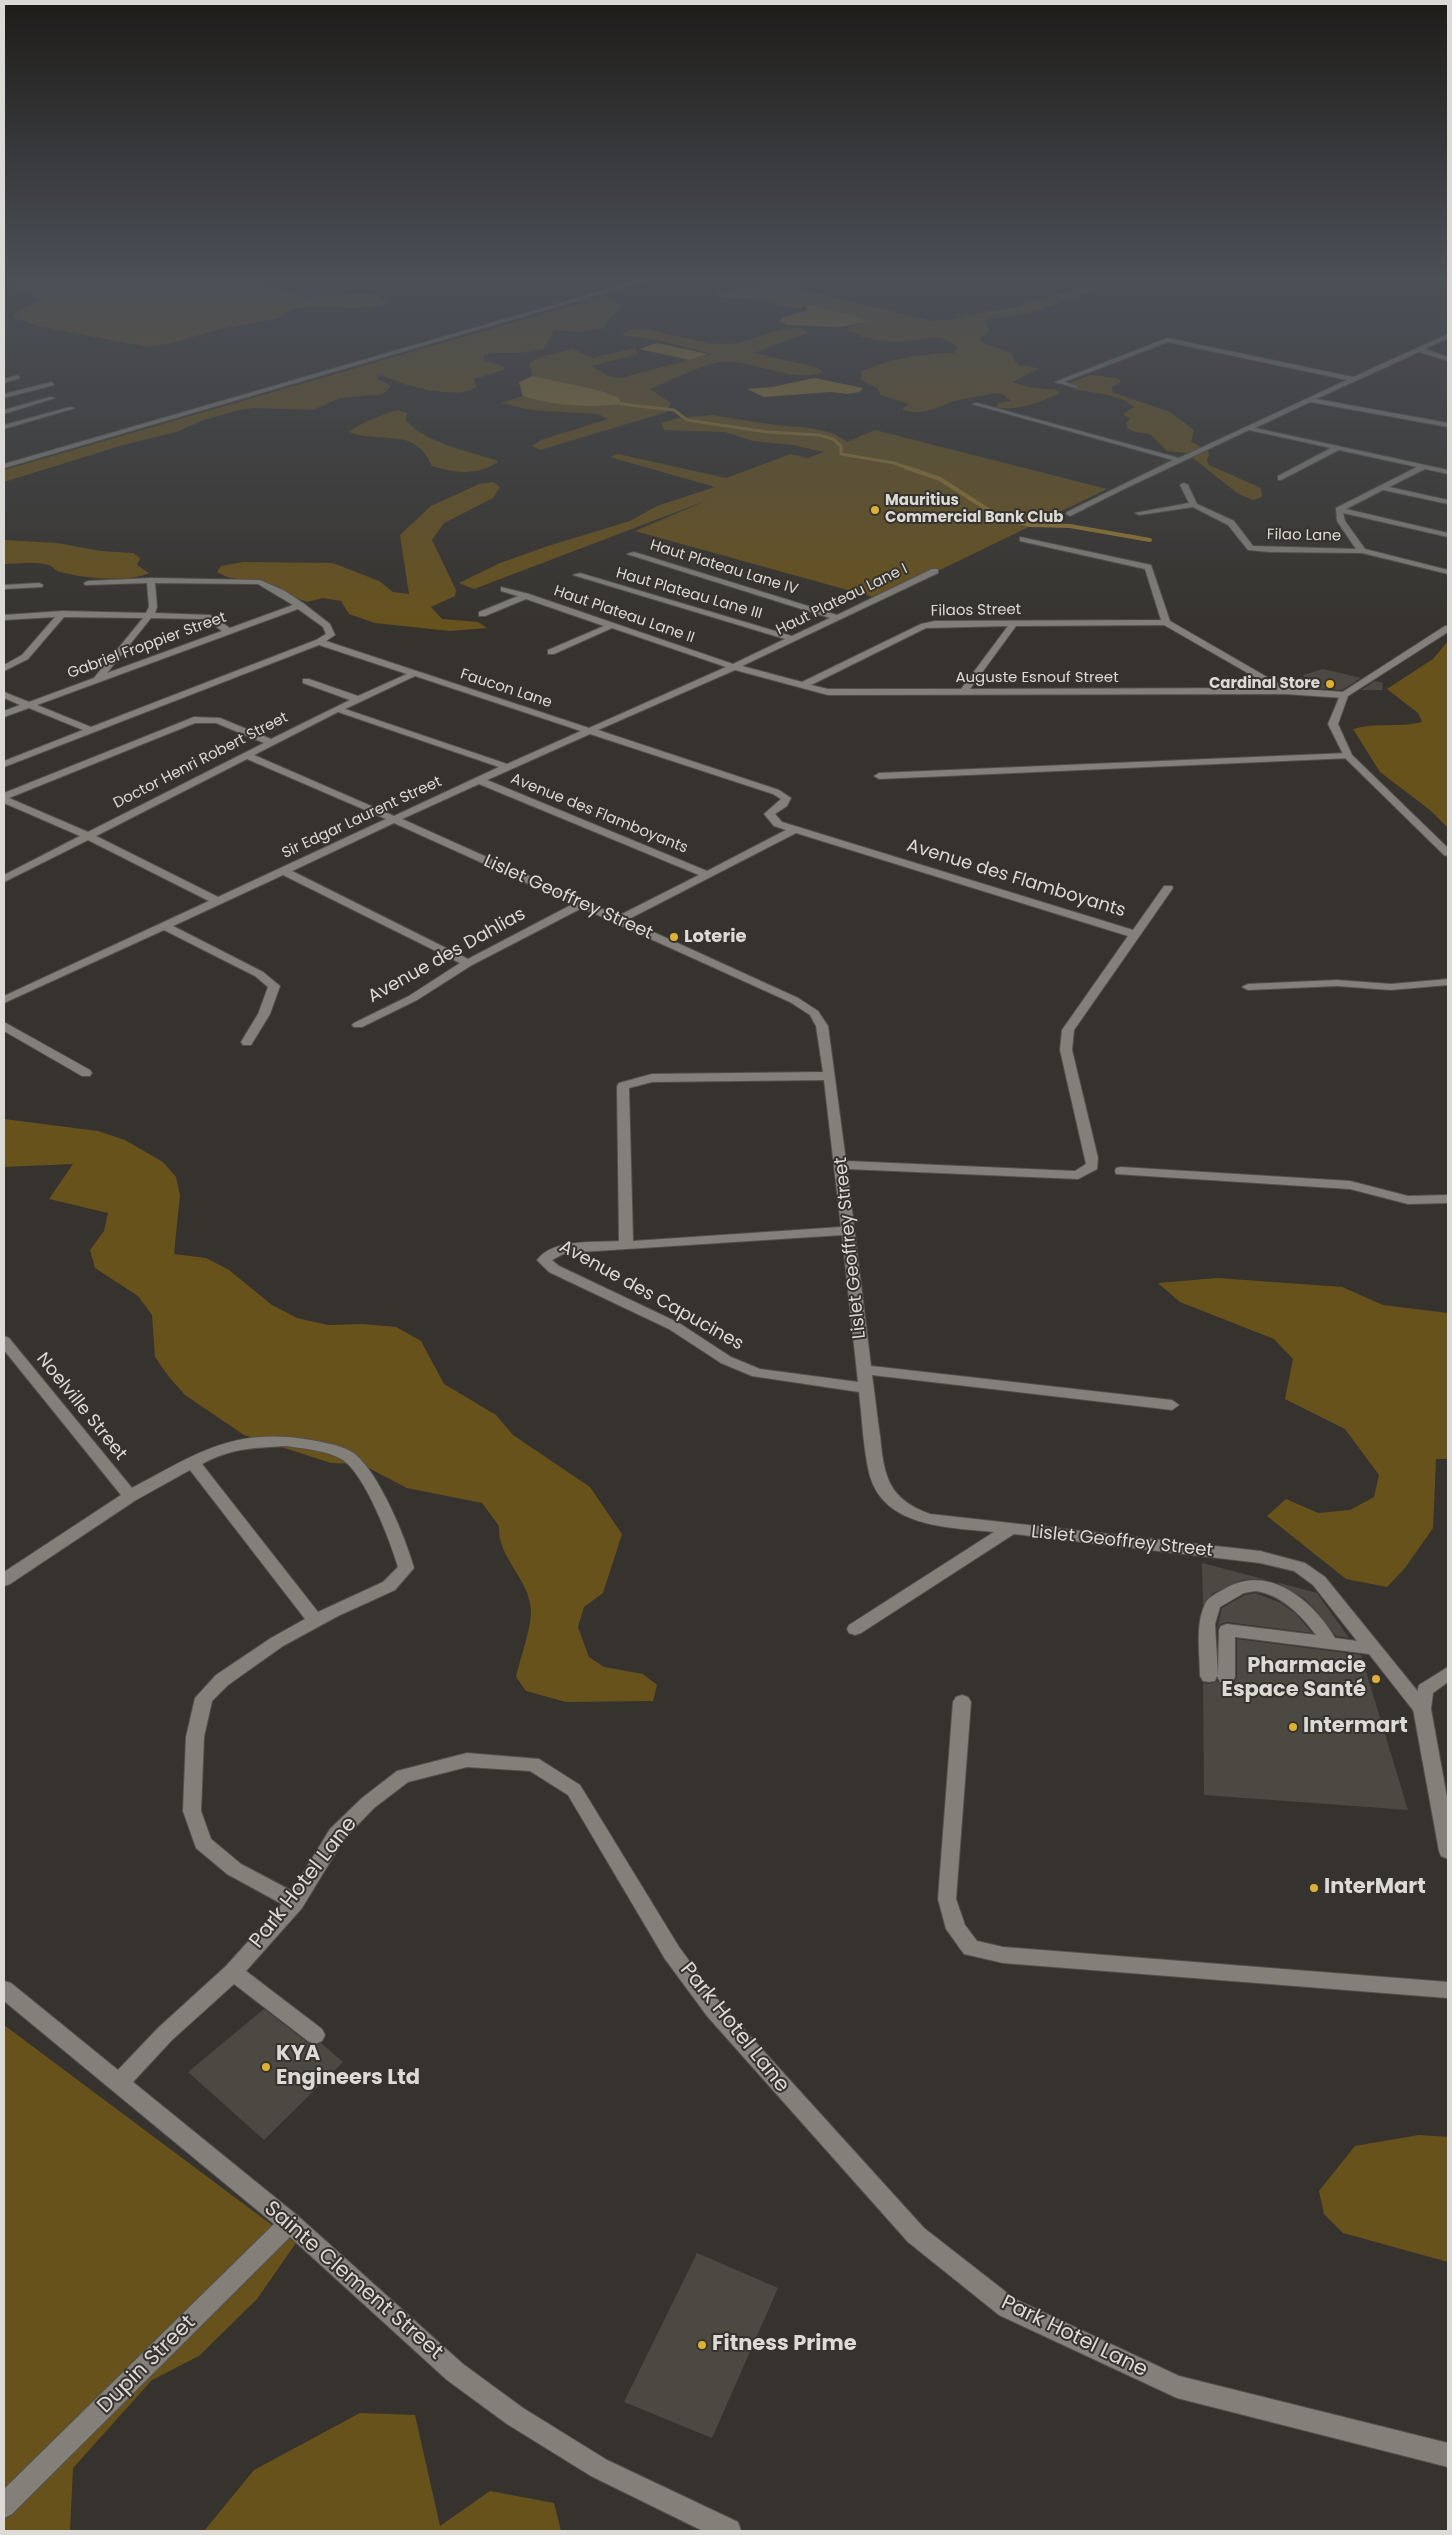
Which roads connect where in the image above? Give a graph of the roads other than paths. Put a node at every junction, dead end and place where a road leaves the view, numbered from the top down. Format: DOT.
graph roads {
  1 [pos="241,397"];
  2 [pos="1314,397"];
  3 [pos="52,398"];
  4 [pos="1308,400"];
  5 [pos="975,404"];
  6 [pos="72,408"];
  7 [pos="4,412"];
  8 [pos="1448,425"];
  9 [pos="4,427"];
  10 [pos="1248,428"];
  11 [pos="1337,448"];
  12 [pos="1180,460"];
  13 [pos="4,466"];
  14 [pos="1423,467"];
  15 [pos="1448,472"];
  16 [pos="1281,478"];
  17 [pos="1184,485"];
  18 [pos="1382,488"];
  19 [pos="1448,502"];
  20 [pos="1194,505"];
  21 [pos="1339,510"];
  22 [pos="1139,513"];
  23 [pos="1070,514"];
  24 [pos="1448,536"];
  25 [pos="1023,539"];
  26 [pos="1362,551"];
  27 [pos="631,554"];
  28 [pos="935,570"];
  29 [pos="1448,572"];
  30 [pos="577,575"];
  31 [pos="151,580"];
  32 [pos="88,583"];
  33 [pos="39,585"];
  34 [pos="4,587"];
  35 [pos="504,589"];
  36 [pos="526,596"];
  37 [pos="300,606"];
  38 [pos="62,614"];
  39 [pos="150,614"];
  40 [pos="482,614"];
  41 [pos="4,616"];
  42 [pos="838,618"];
  43 [pos="1166,622"];
  44 [pos="1014,623"];
  45 [pos="612,625"];
  46 [pos="1448,628"];
  47 [pos="227,630"];
  48 [pos="793,639"];
  49 [pos="319,642"];
  50 [pos="551,652"];
  51 [pos="734,667"];
  52 [pos="4,668"];
  53 [pos="413,674"];
  54 [pos="97,679"];
  55 [pos="306,680"];
  56 [pos="801,686"];
  57 [pos="1285,691"];
  58 [pos="963,692"];
  59 [pos="4,695"];
  60 [pos="1344,695"];
  61 [pos="357,699"];
  62 [pos="27,705"];
  63 [pos="337,709"];
  64 [pos="4,714"];
  65 [pos="91,730"];
  66 [pos="590,731"];
  67 [pos="271,742"];
  68 [pos="246,755"];
  69 [pos="1348,756"];
  70 [pos="4,764"];
  71 [pos="507,767"];
  72 [pos="879,776"];
  73 [pos="479,780"];
  74 [pos="4,798"];
  75 [pos="396,819"];
  76 [pos="795,829"];
  77 [pos="88,836"];
  78 [pos="1448,853"];
  79 [pos="284,871"];
  80 [pos="708,875"];
  81 [pos="4,879"];
  82 [pos="1168,888"];
  83 [pos="218,901"];
  84 [pos="579,904"];
  85 [pos="618,921"];
  86 [pos="164,926"];
  87 [pos="1135,934"];
  88 [pos="468,963"];
  89 [pos="1448,982"];
  90 [pos="1248,987"];
  91 [pos="4,1000"];
  92 [pos="358,1025"];
  93 [pos="4,1026"];
  94 [pos="247,1042"];
  95 [pos="86,1073"];
  96 [pos="830,1076"];
  97 [pos="842,1165"];
  98 [pos="1121,1172"];
  99 [pos="1448,1199"];
  100 [pos="849,1231"];
  101 [pos="626,1244"];
  102 [pos="4,1341"];
  103 [pos="865,1370"];
  104 [pos="867,1388"];
  105 [pos="1172,1405"];
  106 [pos="193,1463"];
  107 [pos="130,1496"];
  108 [pos="1011,1529"];
  109 [pos="4,1580"];
  110 [pos="316,1621"];
  111 [pos="855,1629"];
  112 [pos="1330,1643"];
  113 [pos="1375,1649"];
  114 [pos="1448,1673"];
  115 [pos="1209,1676"];
  116 [pos="1226,1677"];
  117 [pos="962,1702"];
  118 [pos="1422,1709"];
  119 [pos="1448,1851"];
  120 [pos="295,1902"];
  121 [pos="233,1972"];
  122 [pos="4,1989"];
  123 [pos="1448,1990"];
  124 [pos="315,2035"];
  125 [pos="118,2083"];
  126 [pos="290,2223"];
  127 [pos="1448,2455"];
  128 [pos="4,2506"];
  129 [pos="730,2531"];
  1 -- 13 [label="street"];
  2 -- 4 [label="street"];
  3 -- 7 [label="street"];
  4 -- 8 [label="street"];
  4 -- 10 [label="street"];
  5 -- 12 [label="street"];
  6 -- 9 [label="street"];
  10 -- 11 [label="street"];
  10 -- 12 [label="street"];
  11 -- 14 [label="street"];
  11 -- 16 [label="street"];
  12 -- 23 [label="street"];
  14 -- 15 [label="street"];
  14 -- 18 [label="street"];
  17 -- 20 [label="street"];
  18 -- 19 [label="street"];
  18 -- 21 [label="street"];
  20 -- 22 [label="street"];
  20 -- 26 [label="street, Filao Lane"];
  21 -- 24 [label="street"];
  21 -- 26 [label="street"];
  25 -- 43 [label="street"];
  26 -- 29 [label="street, Filao Lane"];
  27 -- 42 [label="street, Haut Plateau Lane IV"];
  28 -- 42 [label="street, Haut Plateau Lane I"];
  30 -- 48 [label="street, Haut Plateau Lane III"];
  31 -- 32 [label="street"];
  31 -- 37 [label="street"];
  31 -- 39 [label="street"];
  33 -- 34 [label="street"];
  35 -- 36 [label="street, Haut Plateau Lane II"];
  36 -- 40 [label="street"];
  36 -- 45 [label="street, Haut Plateau Lane II"];
  37 -- 47 [label="street, Gabriel Froppier Street"];
  37 -- 49 [label="street"];
  38 -- 39 [label="street"];
  38 -- 41 [label="street"];
  38 -- 52 [label="street"];
  39 -- 47 [label="street"];
  39 -- 54 [label="street"];
  42 -- 48 [label="street, Haut Plateau Lane I"];
  43 -- 44 [label="street, Filaos Street"];
  43 -- 57 [label="street"];
  44 -- 56 [label="street, Filaos Street"];
  44 -- 58 [label="street"];
  45 -- 50 [label="street"];
  45 -- 51 [label="street, Haut Plateau Lane II"];
  46 -- 60 [label="street"];
  47 -- 54 [label="street, Gabriel Froppier Street"];
  48 -- 51 [label="street, Haut Plateau Lane I"];
  49 -- 53 [label="street"];
  49 -- 65 [label="street"];
  51 -- 56 [label="street, Auguste Esnouf Street"];
  51 -- 66 [label="street, Sir Edgar Laurent Street"];
  53 -- 61 [label="street, Doctor Henri Robert Street"];
  53 -- 66 [label="street, Faucon Lane"];
  54 -- 62 [label="street, Gabriel Froppier Street"];
  55 -- 61 [label="street"];
  56 -- 58 [label="street, Auguste Esnouf Street"];
  57 -- 58 [label="street, Auguste Esnouf Street"];
  57 -- 60 [label="street, Auguste Esnouf Street"];
  59 -- 62 [label="street"];
  60 -- 69 [label="street"];
  61 -- 63 [label="street, Doctor Henri Robert Street"];
  62 -- 64 [label="street, Gabriel Froppier Street"];
  62 -- 65 [label="street"];
  63 -- 67 [label="street, Doctor Henri Robert Street"];
  63 -- 71 [label="street"];
  65 -- 70 [label="street"];
  66 -- 71 [label="street, Sir Edgar Laurent Street"];
  66 -- 76 [label="street, Avenue des Flamboyants"];
  67 -- 68 [label="street, Doctor Henri Robert Street"];
  67 -- 74 [label="street"];
  68 -- 75 [label="street, Lislet Geoffrey Street"];
  68 -- 77 [label="street, Doctor Henri Robert Street"];
  69 -- 72 [label="street"];
  69 -- 78 [label="street"];
  71 -- 73 [label="street, Sir Edgar Laurent Street"];
  73 -- 75 [label="street, Sir Edgar Laurent Street"];
  73 -- 80 [label="street, Avenue des Flamboyants"];
  74 -- 77 [label="street"];
  75 -- 79 [label="street, Sir Edgar Laurent Street"];
  75 -- 84 [label="street, Lislet Geoffrey Street"];
  76 -- 80 [label="street"];
  76 -- 87 [label="street, Avenue des Flamboyants"];
  77 -- 81 [label="street, Doctor Henri Robert Street"];
  77 -- 83 [label="street"];
  79 -- 83 [label="street, Sir Edgar Laurent Street"];
  79 -- 88 [label="street"];
  80 -- 85 [label="street"];
  82 -- 87 [label="street"];
  83 -- 86 [label="street, Sir Edgar Laurent Street"];
  84 -- 85 [label="street, Lislet Geoffrey Street"];
  84 -- 88 [label="street, Avenue des Dahlias"];
  85 -- 96 [label="street, Lislet Geoffrey Street"];
  86 -- 91 [label="street, Sir Edgar Laurent Street"];
  86 -- 94 [label="street"];
  87 -- 97 [label="street, Avenue des Flamboyants"];
  88 -- 92 [label="street, Avenue des Dahlias"];
  89 -- 90 [label="street"];
  93 -- 95 [label="street"];
  96 -- 97 [label="street, Lislet Geoffrey Street"];
  96 -- 101 [label="street"];
  97 -- 100 [label="street, Lislet Geoffrey Street"];
  98 -- 99 [label="street"];
  100 -- 101 [label="street, Avenue des Capucines"];
  100 -- 103 [label="street, Lislet Geoffrey Street"];
  101 -- 104 [label="street, Avenue des Capucines"];
  102 -- 107 [label="street, Noelville Street"];
  103 -- 104 [label="street, Lislet Geoffrey Street"];
  103 -- 105 [label="street"];
  104 -- 108 [label="street, Lislet Geoffrey Street"];
  106 -- 107 [label="street"];
  106 -- 110 [label="street"];
  106 -- 110 [label="street"];
  107 -- 109 [label="street"];
  108 -- 111 [label="street"];
  108 -- 113 [label="street, Lislet Geoffrey Street"];
  110 -- 120 [label="street"];
  112 -- 113 [label="street"];
  112 -- 115 [label="street"];
  112 -- 116 [label="street"];
  113 -- 118 [label="street, Lislet Geoffrey Street"];
  114 -- 118 [label="street"];
  117 -- 123 [label="street"];
  118 -- 119 [label="street"];
  120 -- 121 [label="street, Park Hotel Lane"];
  120 -- 127 [label="street, Park Hotel Lane"];
  121 -- 124 [label="street"];
  121 -- 125 [label="street, Park Hotel Lane"];
  122 -- 125 [label="street, Sainte Clement Street"];
  125 -- 126 [label="street, Sainte Clement Street"];
  126 -- 128 [label="street, Dupin Street"];
  126 -- 129 [label="street, Sainte Clement Street"];
}
